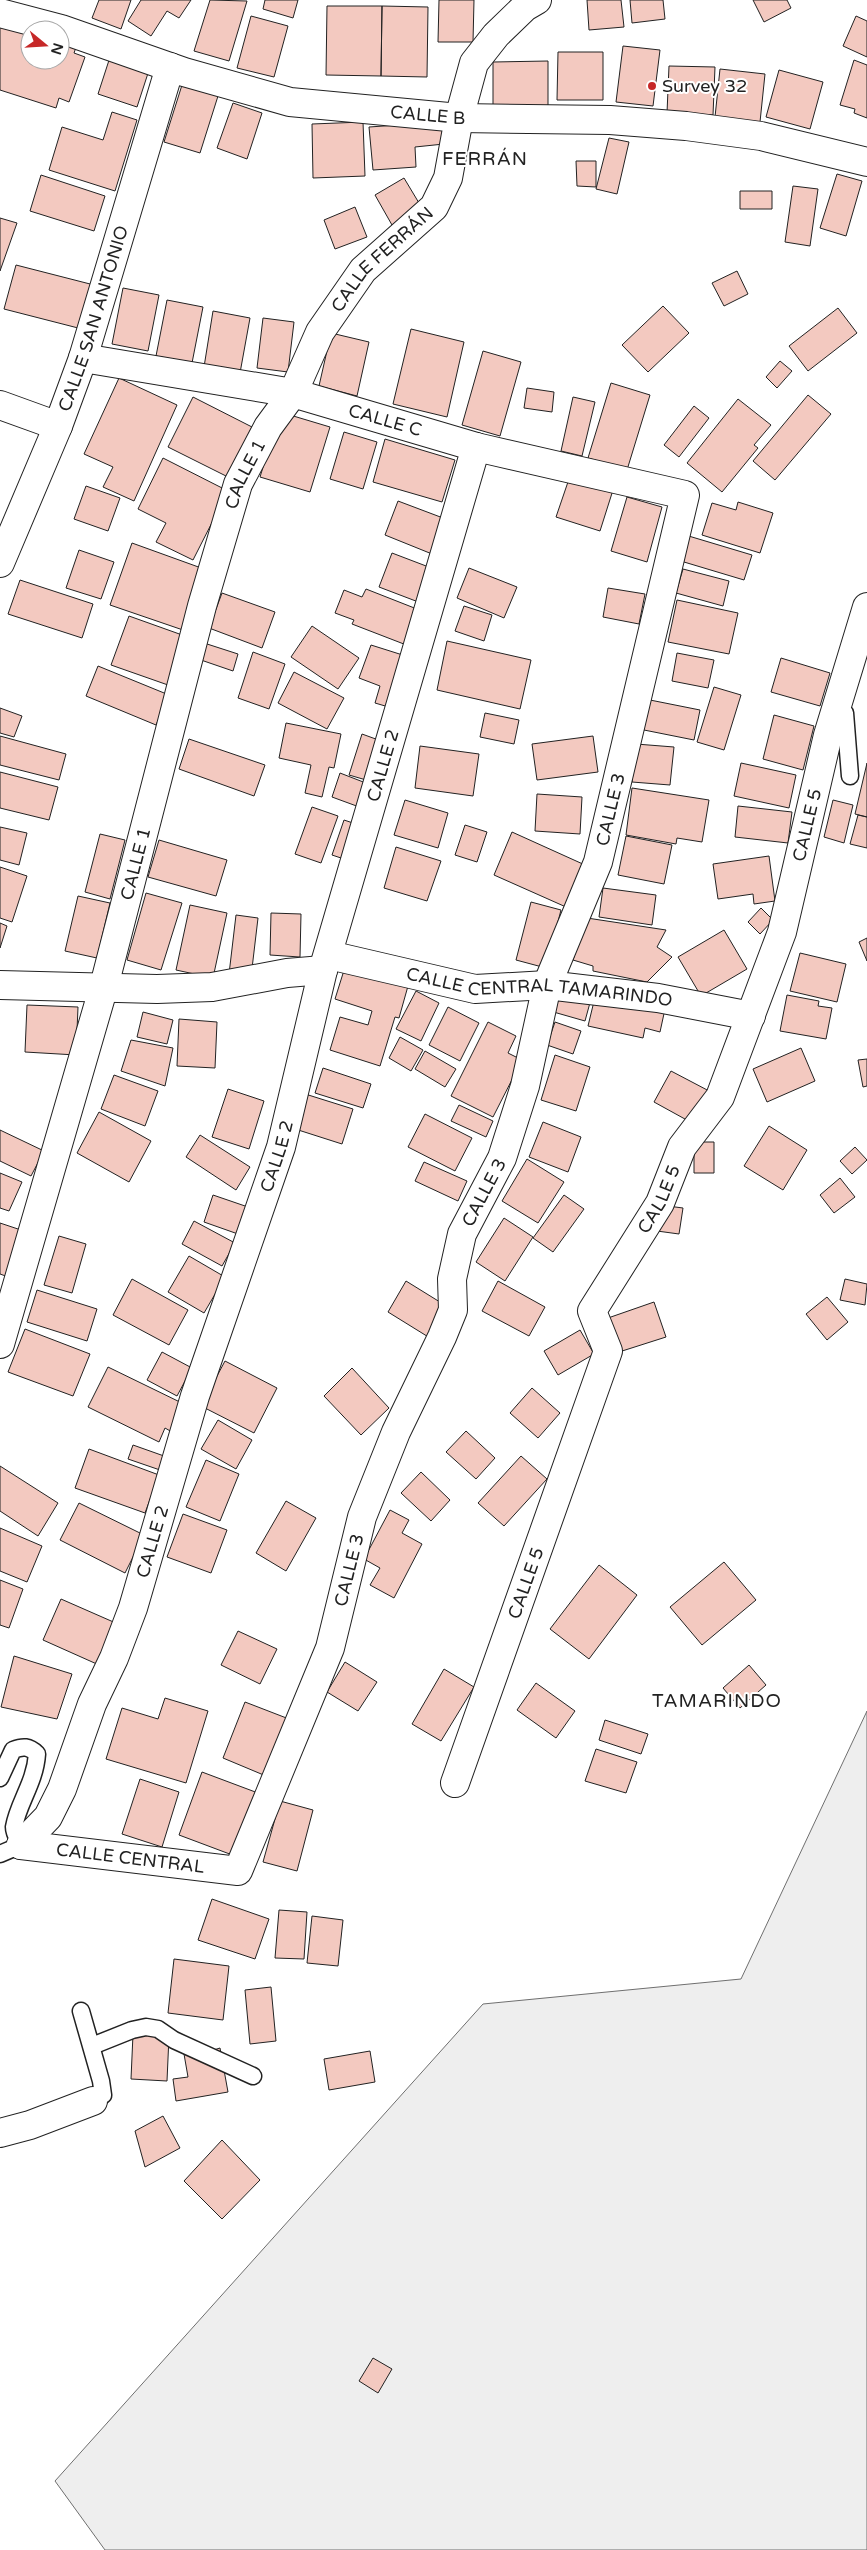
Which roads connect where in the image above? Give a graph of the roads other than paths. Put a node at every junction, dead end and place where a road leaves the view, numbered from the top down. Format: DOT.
graph roads {
  1 [pos="537,0"];
  2 [pos="0,13"];
  3 [pos="170,67"];
  4 [pos="459,118"];
  5 [pos="867,162"];
  6 [pos="83,358"];
  7 [pos="293,393"];
  8 [pos="0,405"];
  9 [pos="58,426"];
  10 [pos="476,447"];
  11 [pos="685,496"];
  12 [pos="0,563"];
  13 [pos="867,607"];
  14 [pos="836,704"];
  15 [pos="850,776"];
  16 [pos="326,963"];
  17 [pos="0,985"];
  18 [pos="547,985"];
  19 [pos="104,986"];
  20 [pos="751,1016"];
  21 [pos="0,1344"];
  22 [pos="0,1778"];
  23 [pos="454,1783"];
  24 [pos="11,1849"];
  25 [pos="238,1872"];
  26 [pos="81,2011"];
  27 [pos="92,2046"];
  28 [pos="253,2076"];
  29 [pos="93,2101"];
  30 [pos="0,2133"];
  1 -- 4 [label="street, CALLE FERRÁN"];
  2 -- 3 [label="street, CALLE B"];
  3 -- 4 [label="street, CALLE B"];
  3 -- 6 [label="street, CALLE SAN ANTONIO"];
  4 -- 5 [label="street, CALLE B"];
  4 -- 7 [label="street, CALLE FERRÁN"];
  6 -- 7 [label="street, CALLE C"];
  6 -- 9 [label="street, CALLE SAN ANTONIO"];
  7 -- 10 [label="street, CALLE C"];
  7 -- 19 [label="street, CALLE 1"];
  8 -- 9 [label="street"];
  9 -- 12 [label="street, CALLE SAN ANTONIO"];
  10 -- 11 [label="street, CALLE C"];
  10 -- 16 [label="street, CALLE 2"];
  11 -- 18 [label="street, CALLE 3"];
  13 -- 14 [label="street, CALLE 5"];
  14 -- 15 [label="lane"];
  14 -- 20 [label="street, CALLE 5"];
  16 -- 18 [label="street, CALLE CENTRAL TAMARINDO"];
  16 -- 19 [label="street, CALLE CENTRAL TAMARINDO"];
  16 -- 24 [label="street, CALLE 2"];
  17 -- 19 [label="street, CALLE CENTRAL TAMARINDO"];
  18 -- 20 [label="street, CALLE CENTRAL TAMARINDO"];
  18 -- 25 [label="street, CALLE 3"];
  19 -- 21 [label="street, CALLE 1"];
  20 -- 23 [label="street, CALLE 5"];
  22 -- 24 [label="lane"];
  24 -- 25 [label="street, CALLE CENTRAL"];
  26 -- 27 [label="lane"];
  27 -- 28 [label="lane"];
  27 -- 29 [label="lane"];
  29 -- 30 [label="street"];
}
